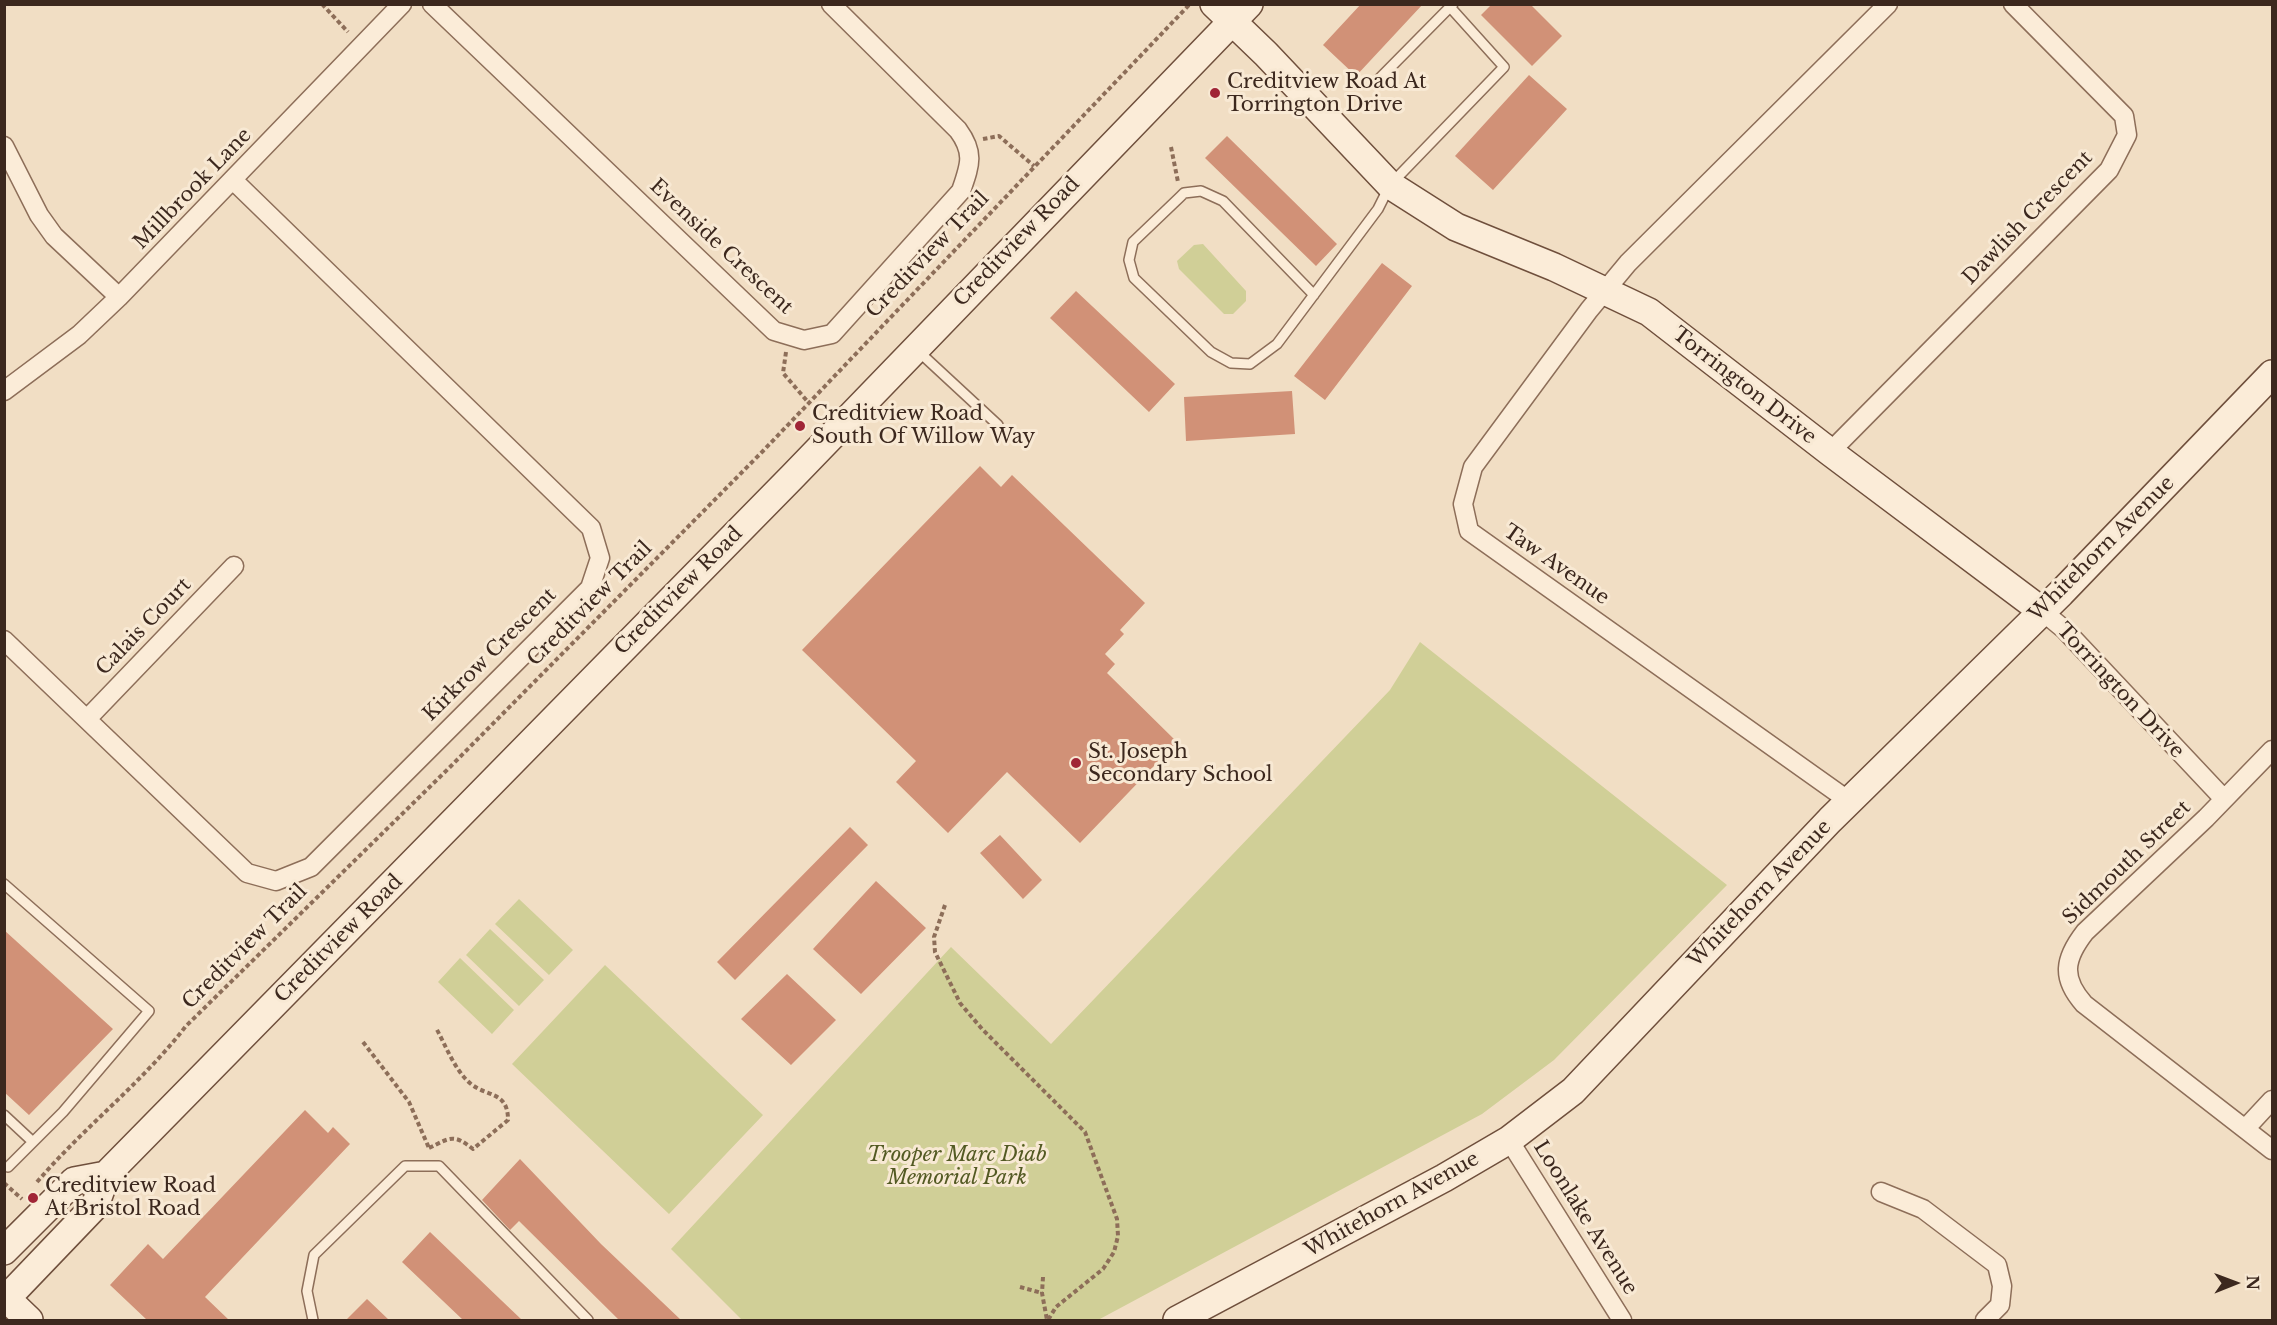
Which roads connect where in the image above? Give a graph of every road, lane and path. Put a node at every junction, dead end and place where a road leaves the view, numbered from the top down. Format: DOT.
graph roads {
  1 [pos="322,4"];
  2 [pos="402,4"];
  3 [pos="432,4"];
  4 [pos="831,4"];
  5 [pos="1190,4"];
  6 [pos="1888,4"];
  7 [pos="2013,4"];
  8 [pos="1451,6"];
  9 [pos="1232,10"];
  10 [pos="362,47"];
  11 [pos="1377,81"];
  12 [pos="967,143"];
  13 [pos="4,146"];
  14 [pos="1171,147"];
  15 [pos="1034,166"];
  16 [pos="233,180"];
  17 [pos="1390,185"];
  18 [pos="1180,197"];
  19 [pos="1604,292"];
  20 [pos="1314,295"];
  21 [pos="119,297"];
  22 [pos="788,337"];
  23 [pos="915,349"];
  24 [pos="2272,374"];
  25 [pos="4,391"];
  26 [pos="808,402"];
  27 [pos="998,426"];
  28 [pos="1830,452"];
  29 [pos="234,566"];
  30 [pos="2042,611"];
  31 [pos="4,640"];
  32 [pos="87,719"];
  33 [pos="2272,750"];
  34 [pos="2224,800"];
  35 [pos="1849,801"];
  36 [pos="4,884"];
  37 [pos="945,905"];
  38 [pos="436,1028"];
  39 [pos="363,1042"];
  40 [pos="2272,1100"];
  41 [pos="4,1115"];
  42 [pos="2245,1129"];
  43 [pos="1509,1140"];
  44 [pos="33,1142"];
  45 [pos="429,1148"];
  46 [pos="2272,1150"];
  47 [pos="433,1166"];
  48 [pos="8,1167"];
  49 [pos="106,1175"];
  50 [pos="4,1183"];
  51 [pos="1881,1192"];
  52 [pos="22,1199"];
  53 [pos="15,1208"];
  54 [pos="4,1251"];
  55 [pos="1043,1277"];
  56 [pos="1020,1287"];
  57 [pos="1042,1293"];
  58 [pos="5,1298"];
  59 [pos="28,1320"];
  60 [pos="313,1320"];
  61 [pos="588,1320"];
  62 [pos="1047,1320"];
  63 [pos="1177,1320"];
  64 [pos="1622,1320"];
  65 [pos="1985,1320"];
  1 -- 10 [label="path"];
  2 -- 10 [label="street, Millbrook Lane"];
  3 -- 22 [label="street, Evenside Crescent"];
  4 -- 12 [label="street"];
  5 -- 15 [label="path, Creditview Trail"];
  6 -- 19 [label="street"];
  7 -- 28 [label="street, Dawlish Crescent"];
  8 -- 11 [label="lane"];
  8 -- 17 [label="lane"];
  9 -- 17 [label="street, Torrington Drive"];
  9 -- 23 [label="street, Creditview Road"];
  10 -- 16 [label="street, Millbrook Lane"];
  12 -- 15 [label="path"];
  12 -- 22 [label="street, Evenside Crescent"];
  13 -- 21 [label="street"];
  14 -- 18 [label="path"];
  15 -- 26 [label="path, Creditview Trail"];
  16 -- 21 [label="street, Millbrook Lane"];
  16 -- 32 [label="street, Kirkrow Crescent"];
  17 -- 19 [label="street, Torrington Drive"];
  17 -- 20 [label="lane"];
  18 -- 20 [label="lane"];
  18 -- 20 [label="lane"];
  19 -- 28 [label="street, Torrington Drive"];
  19 -- 35 [label="street, Taw Avenue"];
  21 -- 25 [label="street, Millbrook Lane"];
  22 -- 26 [label="path"];
  23 -- 27 [label="lane"];
  23 -- 49 [label="street, Creditview Road"];
  24 -- 30 [label="street, Whitehorn Avenue"];
  26 -- 52 [label="path, Creditview Trail"];
  28 -- 30 [label="street, Torrington Drive"];
  29 -- 32 [label="street, Calais Court"];
  30 -- 34 [label="street, Torrington Drive"];
  30 -- 35 [label="street, Whitehorn Avenue"];
  31 -- 32 [label="street, Kirkrow Crescent"];
  33 -- 34 [label="street, Sidmouth Street"];
  34 -- 42 [label="street, Sidmouth Street"];
  35 -- 43 [label="street, Whitehorn Avenue"];
  36 -- 44 [label="lane"];
  37 -- 62 [label="path"];
  38 -- 45 [label="path"];
  39 -- 45 [label="path"];
  40 -- 42 [label="street"];
  41 -- 44 [label="lane"];
  42 -- 46 [label="street, Sidmouth Street"];
  43 -- 63 [label="street, Whitehorn Avenue"];
  43 -- 64 [label="street, Loonlake Avenue"];
  44 -- 48 [label="lane"];
  45 -- 47 [label="path"];
  47 -- 60 [label="lane"];
  47 -- 61 [label="lane"];
  49 -- 54 [label="street"];
  49 -- 58 [label="street, Creditview Road"];
  50 -- 52 [label="path"];
  51 -- 65 [label="street"];
  52 -- 53 [label="path, Creditview Trail"];
  55 -- 57 [label="path"];
  56 -- 57 [label="path"];
  57 -- 62 [label="path"];
  58 -- 59 [label="street"];
}
